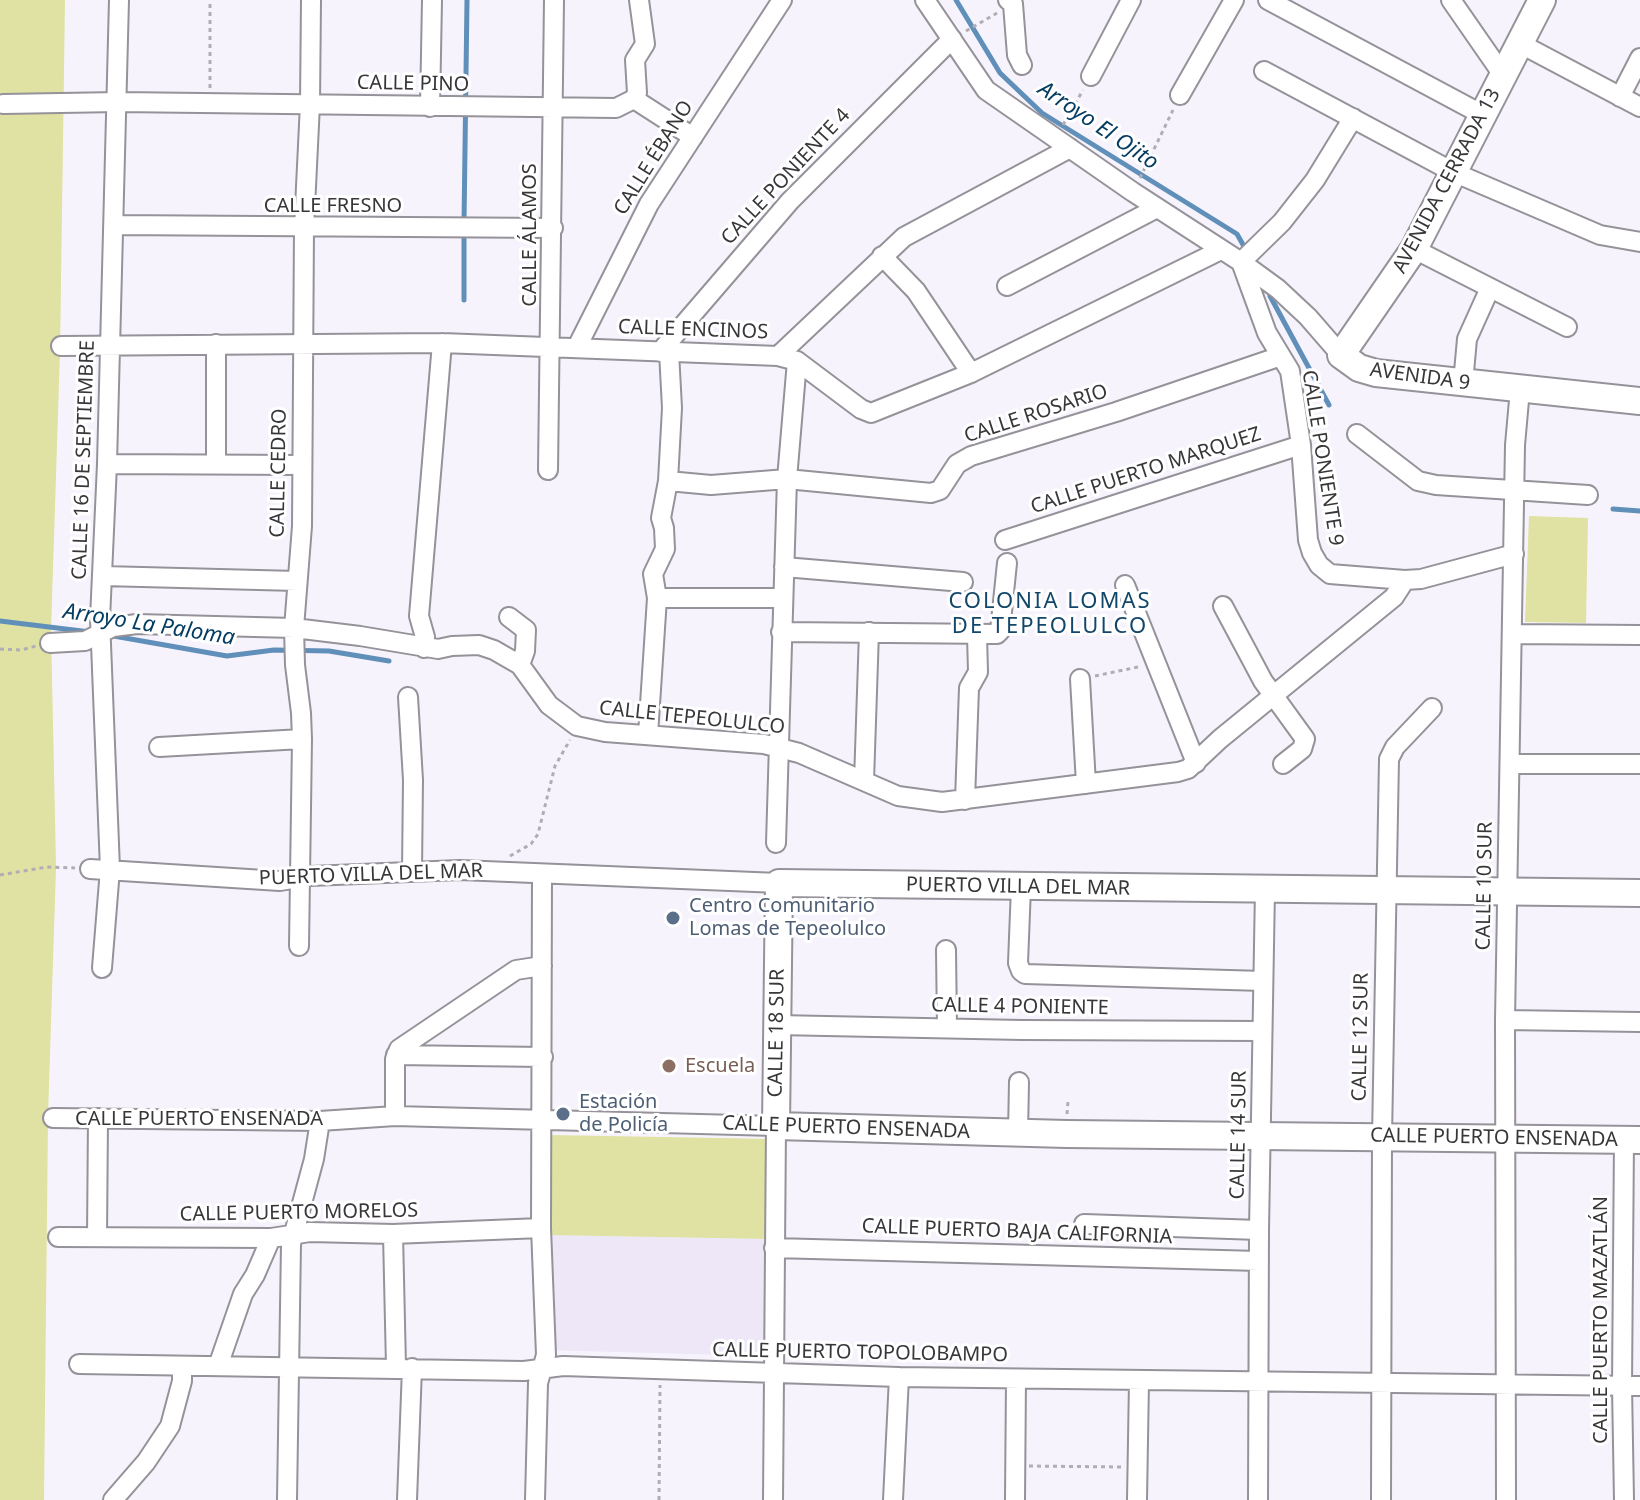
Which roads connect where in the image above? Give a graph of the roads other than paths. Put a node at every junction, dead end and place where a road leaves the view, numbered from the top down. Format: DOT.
graph roads {
  1 [pos="119,0"];
  2 [pos="311,0"];
  3 [pos="432,0"];
  4 [pos="554,0"];
  5 [pos="639,0"];
  6 [pos="782,0"];
  7 [pos="925,0"];
  8 [pos="1131,0"];
  9 [pos="1234,0"];
  10 [pos="1268,0"];
  11 [pos="1451,0"];
  12 [pos="1542,0"];
  13 [pos="1012,1"];
  14 [pos="952,39"];
  15 [pos="1519,43"];
  16 [pos="1640,58"];
  17 [pos="1022,65"];
  18 [pos="1264,71"];
  19 [pos="1503,75"];
  20 [pos="1091,76"];
  21 [pos="1180,95"];
  22 [pos="1620,97"];
  23 [pos="634,99"];
  24 [pos="118,102"];
  25 [pos="3,104"];
  26 [pos="310,104"];
  27 [pos="430,107"];
  28 [pos="1640,107"];
  29 [pos="551,108"];
  30 [pos="1483,115"];
  31 [pos="1353,118"];
  32 [pos="693,137"];
  33 [pos="1063,144"];
  34 [pos="1453,172"];
  35 [pos="1157,208"];
  36 [pos="114,225"];
  37 [pos="304,228"];
  38 [pos="553,228"];
  39 [pos="1640,242"];
  40 [pos="1414,249"];
  41 [pos="1221,250"];
  42 [pos="882,256"];
  43 [pos="1241,262"];
  44 [pos="1007,286"];
  45 [pos="1490,288"];
  46 [pos="1567,327"];
  47 [pos="442,343"];
  48 [pos="216,344"];
  49 [pos="110,345"];
  50 [pos="303,345"];
  51 [pos="550,345"];
  52 [pos="61,346"];
  53 [pos="577,347"];
  54 [pos="664,352"];
  55 [pos="1341,355"];
  56 [pos="778,356"];
  57 [pos="1281,356"];
  58 [pos="797,361"];
  59 [pos="971,373"];
  60 [pos="1463,383"];
  61 [pos="1520,389"];
  62 [pos="1640,401"];
  63 [pos="1357,434"];
  64 [pos="1301,445"];
  65 [pos="107,464"];
  66 [pos="216,464"];
  67 [pos="302,465"];
  68 [pos="548,470"];
  69 [pos="787,479"];
  70 [pos="668,481"];
  71 [pos="1515,491"];
  72 [pos="1588,495"];
  73 [pos="1005,540"];
  74 [pos="1514,554"];
  75 [pos="1007,563"];
  76 [pos="784,567"];
  77 [pos="103,576"];
  78 [pos="1405,580"];
  79 [pos="297,581"];
  80 [pos="963,582"];
  81 [pos="1125,585"];
  82 [pos="657,598"];
  83 [pos="782,598"];
  84 [pos="1223,606"];
  85 [pos="509,617"];
  86 [pos="294,628"];
  87 [pos="781,632"];
  88 [pos="869,632"];
  89 [pos="101,633"];
  90 [pos="1513,634"];
  91 [pos="977,635"];
  92 [pos="1640,635"];
  93 [pos="50,643"];
  94 [pos="424,648"];
  95 [pos="520,665"];
  96 [pos="1080,679"];
  97 [pos="408,697"];
  98 [pos="1274,698"];
  99 [pos="1432,708"];
  100 [pos="648,735"];
  101 [pos="302,739"];
  102 [pos="159,747"];
  103 [pos="777,747"];
  104 [pos="1196,763"];
  105 [pos="1283,764"];
  106 [pos="1510,764"];
  107 [pos="1640,764"];
  108 [pos="864,781"];
  109 [pos="1086,784"];
  110 [pos="965,800"];
  111 [pos="776,843"];
  112 [pos="90,869"];
  113 [pos="110,869"];
  114 [pos="412,871"];
  115 [pos="542,874"];
  116 [pos="302,878"];
  117 [pos="779,883"];
  118 [pos="1021,887"];
  119 [pos="1265,889"];
  120 [pos="1385,889"];
  121 [pos="1507,891"];
  122 [pos="1640,893"];
  123 [pos="299,946"];
  124 [pos="946,950"];
  125 [pos="542,966"];
  126 [pos="102,968"];
  127 [pos="1263,981"];
  128 [pos="1505,1020"];
  129 [pos="1640,1022"];
  130 [pos="777,1025"];
  131 [pos="947,1027"];
  132 [pos="1262,1031"];
  133 [pos="396,1055"];
  134 [pos="543,1057"];
  135 [pos="1019,1082"];
  136 [pos="395,1116"];
  137 [pos="53,1118"];
  138 [pos="98,1118"];
  139 [pos="542,1119"];
  140 [pos="320,1121"];
  141 [pos="776,1126"];
  142 [pos="1018,1133"];
  143 [pos="1263,1137"];
  144 [pos="1382,1137"];
  145 [pos="1506,1137"];
  146 [pos="1632,1140"];
  147 [pos="1084,1224"];
  148 [pos="541,1228"];
  149 [pos="1259,1230"];
  150 [pos="292,1234"];
  151 [pos="393,1234"];
  152 [pos="58,1237"];
  153 [pos="97,1237"];
  154 [pos="271,1238"];
  155 [pos="774,1248"];
  156 [pos="1259,1261"];
  157 [pos="79,1364"];
  158 [pos="290,1365"];
  159 [pos="182,1366"];
  160 [pos="218,1366"];
  161 [pos="404,1367"];
  162 [pos="542,1368"];
  163 [pos="774,1375"];
  164 [pos="899,1377"];
  165 [pos="1016,1379"];
  166 [pos="1139,1381"];
  167 [pos="1260,1382"];
  168 [pos="1381,1383"];
  169 [pos="1506,1385"];
  170 [pos="1631,1386"];
  171 [pos="113,1500"];
  172 [pos="287,1500"];
  173 [pos="407,1500"];
  174 [pos="535,1500"];
  175 [pos="773,1500"];
  176 [pos="893,1500"];
  177 [pos="1015,1500"];
  178 [pos="1137,1500"];
  179 [pos="1258,1500"];
  180 [pos="1381,1500"];
  181 [pos="1506,1500"];
  182 [pos="1624,1500"];
  1 -- 24 [label="street, CALLE 16 DE SEPTIEMBRE"];
  2 -- 26 [label="street, CALLE CEDRO"];
  3 -- 27 [label="street"];
  4 -- 29 [label="street, CALLE ÁLAMOS"];
  5 -- 23 [label="street"];
  6 -- 32 [label="street, CALLE ÉBANO"];
  7 -- 14 [label="street"];
  8 -- 20 [label="street"];
  9 -- 21 [label="street"];
  10 -- 30 [label="street"];
  11 -- 19 [label="street"];
  12 -- 15 [label="street, AVENIDA CERRADA 13"];
  13 -- 17 [label="street"];
  14 -- 33 [label="street"];
  14 -- 54 [label="street, CALLE PONIENTE 4"];
  15 -- 19 [label="street, AVENIDA CERRADA 13"];
  15 -- 22 [label="street"];
  16 -- 22 [label="street"];
  18 -- 31 [label="street"];
  19 -- 30 [label="street, AVENIDA CERRADA 13"];
  22 -- 28 [label="street"];
  23 -- 29 [label="street, CALLE PINO"];
  23 -- 32 [label="street"];
  24 -- 25 [label="street, CALLE PINO"];
  24 -- 26 [label="street, CALLE PINO"];
  24 -- 36 [label="street, CALLE 16 DE SEPTIEMBRE"];
  26 -- 27 [label="street, CALLE PINO"];
  26 -- 37 [label="street, CALLE CEDRO"];
  27 -- 29 [label="street, CALLE PINO"];
  29 -- 38 [label="street, CALLE ÁLAMOS"];
  30 -- 34 [label="street, AVENIDA CERRADA 13"];
  31 -- 34 [label="street"];
  31 -- 43 [label="street"];
  32 -- 53 [label="street, CALLE ÉBANO"];
  33 -- 35 [label="street"];
  33 -- 42 [label="street"];
  34 -- 39 [label="street"];
  34 -- 40 [label="street, AVENIDA CERRADA 13"];
  35 -- 41 [label="street"];
  35 -- 44 [label="street"];
  36 -- 37 [label="street, CALLE FRESNO"];
  36 -- 49 [label="street, CALLE 16 DE SEPTIEMBRE"];
  37 -- 38 [label="street, CALLE FRESNO"];
  37 -- 50 [label="street, CALLE CEDRO"];
  38 -- 51 [label="street, CALLE ÁLAMOS"];
  40 -- 45 [label="street"];
  40 -- 55 [label="street, AVENIDA CERRADA 13"];
  41 -- 43 [label="street"];
  41 -- 59 [label="street, CALLE ENCINOS"];
  42 -- 56 [label="street"];
  42 -- 59 [label="street"];
  43 -- 55 [label="street, AVENIDA 9"];
  43 -- 57 [label="street, CALLE PONIENTE 9"];
  45 -- 46 [label="street"];
  45 -- 60 [label="street"];
  47 -- 50 [label="street, CALLE ENCINOS"];
  47 -- 51 [label="street, CALLE ENCINOS"];
  47 -- 94 [label="street"];
  48 -- 49 [label="street, CALLE ENCINOS"];
  48 -- 50 [label="street, CALLE ENCINOS"];
  48 -- 66 [label="street"];
  49 -- 52 [label="street, CALLE ENCINOS"];
  49 -- 65 [label="street, CALLE 16 DE SEPTIEMBRE"];
  50 -- 67 [label="street, CALLE CEDRO"];
  51 -- 53 [label="street, CALLE ENCINOS"];
  51 -- 68 [label="street, CALLE ÁLAMOS"];
  53 -- 54 [label="street, CALLE ENCINOS"];
  54 -- 56 [label="street, CALLE ENCINOS"];
  54 -- 70 [label="street"];
  55 -- 60 [label="street, AVENIDA 9"];
  56 -- 58 [label="street, CALLE ENCINOS"];
  57 -- 64 [label="street, CALLE PONIENTE 9"];
  57 -- 69 [label="street, CALLE ROSARIO"];
  58 -- 59 [label="street, CALLE ENCINOS"];
  58 -- 69 [label="street"];
  60 -- 61 [label="street, AVENIDA 9"];
  61 -- 62 [label="street, AVENIDA 9"];
  61 -- 71 [label="street, CALLE 10 SUR"];
  63 -- 71 [label="street"];
  64 -- 73 [label="street, CALLE PUERTO MARQUEZ"];
  64 -- 78 [label="street, CALLE PONIENTE 9"];
  65 -- 66 [label="street"];
  65 -- 77 [label="street, CALLE 16 DE SEPTIEMBRE"];
  66 -- 67 [label="street"];
  67 -- 79 [label="street, CALLE CEDRO"];
  69 -- 70 [label="street, CALLE ROSARIO"];
  69 -- 76 [label="street"];
  70 -- 82 [label="street"];
  71 -- 72 [label="street"];
  71 -- 74 [label="street, CALLE 10 SUR"];
  74 -- 78 [label="street"];
  74 -- 90 [label="street, CALLE 10 SUR"];
  75 -- 91 [label="street"];
  76 -- 80 [label="street"];
  76 -- 83 [label="street"];
  77 -- 79 [label="street"];
  77 -- 89 [label="street, CALLE 16 DE SEPTIEMBRE"];
  78 -- 98 [label="street, CALLE TEPEOLULCO"];
  79 -- 86 [label="street, CALLE CEDRO"];
  81 -- 104 [label="street"];
  82 -- 83 [label="street"];
  82 -- 100 [label="street"];
  83 -- 87 [label="street"];
  84 -- 98 [label="street"];
  85 -- 95 [label="street"];
  86 -- 89 [label="street, CALLE TEPEOLULCO"];
  86 -- 94 [label="street, CALLE TEPEOLULCO"];
  86 -- 101 [label="street, CALLE CEDRO"];
  87 -- 88 [label="street"];
  87 -- 103 [label="street"];
  88 -- 91 [label="street"];
  88 -- 108 [label="street"];
  89 -- 93 [label="street, CALLE TEPEOLULCO"];
  89 -- 113 [label="street, CALLE 16 DE SEPTIEMBRE"];
  90 -- 92 [label="street"];
  90 -- 106 [label="street, CALLE 10 SUR"];
  91 -- 110 [label="street"];
  94 -- 95 [label="street, CALLE TEPEOLULCO"];
  95 -- 100 [label="street, CALLE TEPEOLULCO"];
  96 -- 109 [label="street"];
  97 -- 114 [label="street"];
  98 -- 104 [label="street, CALLE TEPEOLULCO"];
  98 -- 105 [label="street"];
  99 -- 120 [label="street, CALLE 12 SUR"];
  100 -- 103 [label="street, CALLE TEPEOLULCO"];
  101 -- 102 [label="street"];
  101 -- 116 [label="street, CALLE CEDRO"];
  103 -- 108 [label="street, CALLE TEPEOLULCO"];
  103 -- 111 [label="street"];
  104 -- 109 [label="street, CALLE TEPEOLULCO"];
  106 -- 107 [label="street"];
  106 -- 121 [label="street, CALLE 10 SUR"];
  108 -- 110 [label="street, CALLE TEPEOLULCO"];
  109 -- 110 [label="street, CALLE TEPEOLULCO"];
  112 -- 113 [label="street, PUERTO VILLA DEL MAR"];
  113 -- 116 [label="street, PUERTO VILLA DEL MAR"];
  113 -- 126 [label="street, CALLE 16 DE SEPTIEMBRE"];
  114 -- 115 [label="street, PUERTO VILLA DEL MAR"];
  114 -- 116 [label="street, PUERTO VILLA DEL MAR"];
  115 -- 117 [label="street, PUERTO VILLA DEL MAR"];
  115 -- 125 [label="street"];
  116 -- 123 [label="street, CALLE CEDRO"];
  117 -- 118 [label="street, PUERTO VILLA DEL MAR"];
  117 -- 130 [label="street, CALLE 18 SUR"];
  118 -- 119 [label="street, PUERTO VILLA DEL MAR"];
  118 -- 127 [label="street, CALLE 4 PONIENTE"];
  119 -- 120 [label="street, PUERTO VILLA DEL MAR"];
  119 -- 127 [label="street, CALLE 14 SUR"];
  120 -- 121 [label="street, PUERTO VILLA DEL MAR"];
  120 -- 144 [label="street, CALLE 12 SUR"];
  121 -- 122 [label="street, PUERTO VILLA DEL MAR"];
  121 -- 128 [label="street, CALLE 10 SUR"];
  124 -- 131 [label="street"];
  125 -- 133 [label="street"];
  125 -- 134 [label="street"];
  127 -- 132 [label="street, CALLE 14 SUR"];
  128 -- 129 [label="street"];
  128 -- 145 [label="street, CALLE 10 SUR"];
  130 -- 131 [label="street, CALLE 4 PONIENTE"];
  130 -- 141 [label="street, CALLE 18 SUR"];
  131 -- 132 [label="street, CALLE 4 PONIENTE"];
  132 -- 143 [label="street, CALLE 14 SUR"];
  133 -- 134 [label="street"];
  133 -- 136 [label="street"];
  134 -- 139 [label="street"];
  135 -- 142 [label="street"];
  136 -- 139 [label="street, CALLE PUERTO ENSENADA"];
  136 -- 140 [label="street, CALLE PUERTO ENSENADA"];
  137 -- 138 [label="street, CALLE PUERTO ENSENADA"];
  138 -- 140 [label="street, CALLE PUERTO ENSENADA"];
  138 -- 153 [label="street"];
  139 -- 141 [label="street, CALLE PUERTO ENSENADA"];
  139 -- 148 [label="street"];
  140 -- 150 [label="street"];
  141 -- 142 [label="street, CALLE PUERTO ENSENADA"];
  141 -- 155 [label="street, CALLE 18 SUR"];
  142 -- 143 [label="street, CALLE PUERTO ENSENADA"];
  143 -- 144 [label="street, CALLE PUERTO ENSENADA"];
  143 -- 149 [label="street, CALLE 14 SUR"];
  144 -- 145 [label="street, CALLE PUERTO ENSENADA"];
  144 -- 168 [label="street, CALLE 12 SUR"];
  145 -- 146 [label="street, CALLE PUERTO ENSENADA"];
  145 -- 169 [label="street, CALLE 10 SUR"];
  146 -- 170 [label="street, CALLE PUERTO MAZATLÁN"];
  147 -- 149 [label="street"];
  148 -- 151 [label="street, CALLE PUERTO MORELOS"];
  148 -- 162 [label="street"];
  149 -- 156 [label="street, CALLE 14 SUR"];
  150 -- 151 [label="street, CALLE PUERTO MORELOS"];
  150 -- 154 [label="street, CALLE PUERTO MORELOS"];
  150 -- 158 [label="street"];
  151 -- 161 [label="street"];
  152 -- 153 [label="street, CALLE PUERTO MORELOS"];
  153 -- 154 [label="street, CALLE PUERTO MORELOS"];
  154 -- 160 [label="street"];
  155 -- 156 [label="street, CALLE PUERTO BAJA CALIFORNIA"];
  155 -- 163 [label="street, CALLE 18 SUR"];
  156 -- 167 [label="street, CALLE 14 SUR"];
  157 -- 159 [label="street, CALLE PUERTO TOPOLOBAMPO"];
  158 -- 160 [label="street, CALLE PUERTO TOPOLOBAMPO"];
  158 -- 161 [label="street, CALLE PUERTO TOPOLOBAMPO"];
  158 -- 172 [label="street"];
  159 -- 160 [label="street, CALLE PUERTO TOPOLOBAMPO"];
  159 -- 171 [label="street"];
  161 -- 162 [label="street, CALLE PUERTO TOPOLOBAMPO"];
  161 -- 173 [label="street"];
  162 -- 163 [label="street, CALLE PUERTO TOPOLOBAMPO"];
  162 -- 174 [label="street"];
  163 -- 164 [label="street, CALLE PUERTO TOPOLOBAMPO"];
  163 -- 175 [label="street, CALLE 18 SUR"];
  164 -- 165 [label="street, CALLE PUERTO TOPOLOBAMPO"];
  164 -- 176 [label="street"];
  165 -- 166 [label="street, CALLE PUERTO TOPOLOBAMPO"];
  165 -- 177 [label="street"];
  166 -- 167 [label="street, CALLE PUERTO TOPOLOBAMPO"];
  166 -- 178 [label="street"];
  167 -- 168 [label="street, CALLE PUERTO TOPOLOBAMPO"];
  167 -- 179 [label="street, CALLE 14 SUR"];
  168 -- 169 [label="street, CALLE PUERTO TOPOLOBAMPO"];
  168 -- 180 [label="street, CALLE 12 SUR"];
  169 -- 170 [label="street, CALLE PUERTO TOPOLOBAMPO"];
  169 -- 181 [label="street, CALLE 10 SUR"];
  170 -- 182 [label="street, CALLE PUERTO MAZATLÁN"];
}
